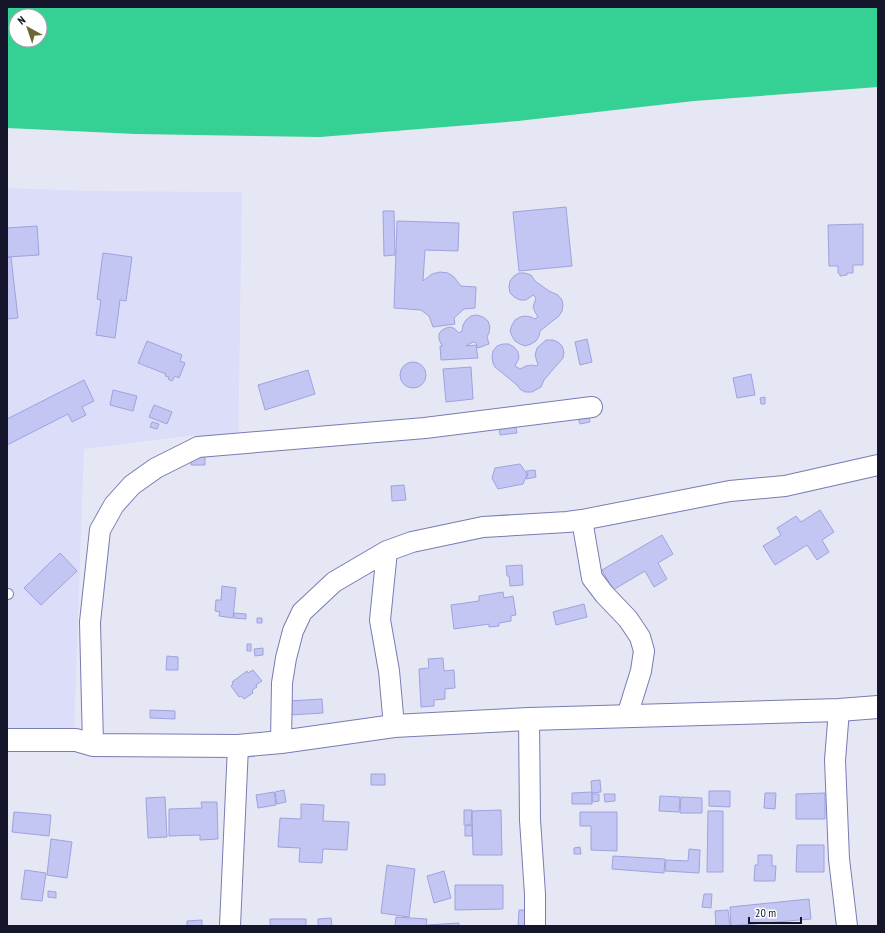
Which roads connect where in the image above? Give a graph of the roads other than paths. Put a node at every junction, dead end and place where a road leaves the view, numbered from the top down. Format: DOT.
graph roads {
  1 [pos="592,407"];
  2 [pos="878,465"];
  3 [pos="582,520"];
  4 [pos="387,551"];
  5 [pos="878,707"];
  6 [pos="839,710"];
  7 [pos="627,716"];
  8 [pos="529,719"];
  9 [pos="394,726"];
  10 [pos="7,740"];
  11 [pos="281,742"];
  12 [pos="93,745"];
  13 [pos="238,746"];
  14 [pos="230,926"];
  15 [pos="535,926"];
  16 [pos="848,926"];
  1 -- 12 [label="street"];
  2 -- 3 [label="street"];
  3 -- 4 [label="street"];
  3 -- 7 [label="street"];
  4 -- 9 [label="street"];
  4 -- 11 [label="street"];
  5 -- 6 [label="main road"];
  6 -- 7 [label="main road"];
  6 -- 16 [label="street"];
  7 -- 8 [label="main road"];
  8 -- 9 [label="main road"];
  8 -- 15 [label="street"];
  9 -- 11 [label="main road"];
  10 -- 12 [label="main road"];
  11 -- 13 [label="main road"];
  12 -- 13 [label="main road"];
  13 -- 14 [label="street"];
}
